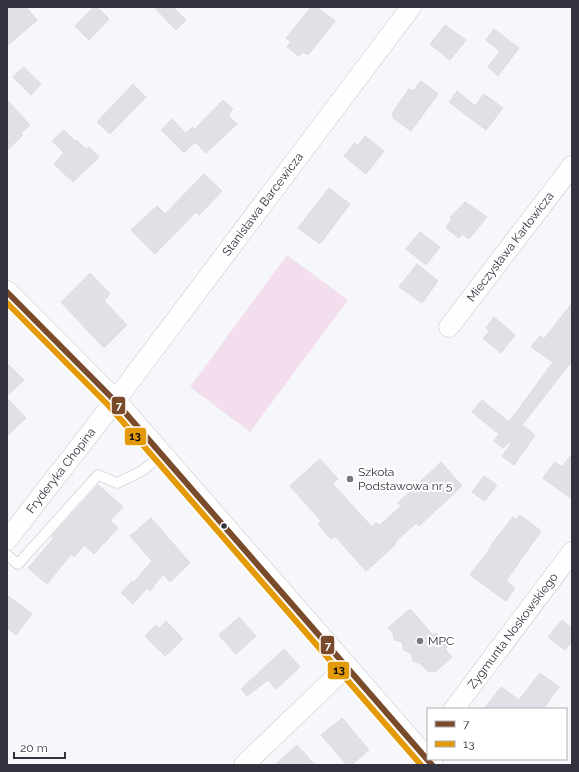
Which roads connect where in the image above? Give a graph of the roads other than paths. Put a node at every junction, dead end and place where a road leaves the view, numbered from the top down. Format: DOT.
graph roads {
  1 [pos="411,7"];
  2 [pos="572,166"];
  3 [pos="7,292"];
  4 [pos="449,327"];
  5 [pos="115,401"];
  6 [pos="162,454"];
  7 [pos="7,540"];
  8 [pos="572,552"];
  9 [pos="7,555"];
  10 [pos="346,666"];
  11 [pos="455,708"];
  12 [pos="427,753"];
  13 [pos="244,765"];
  1 -- 5 [label="street, Stanisława Barcewicza"];
  2 -- 4 [label="street, Mieczysława Karłowicza"];
  3 -- 5 [label="street"];
  5 -- 6 [label="street"];
  5 -- 7 [label="street, Fryderyka Chopina"];
  6 -- 9 [label="lane"];
  6 -- 10 [label="street"];
  8 -- 11 [label="street, Zygmunta Noskowskiego"];
  10 -- 12 [label="street"];
  10 -- 13 [label="street"];
}
